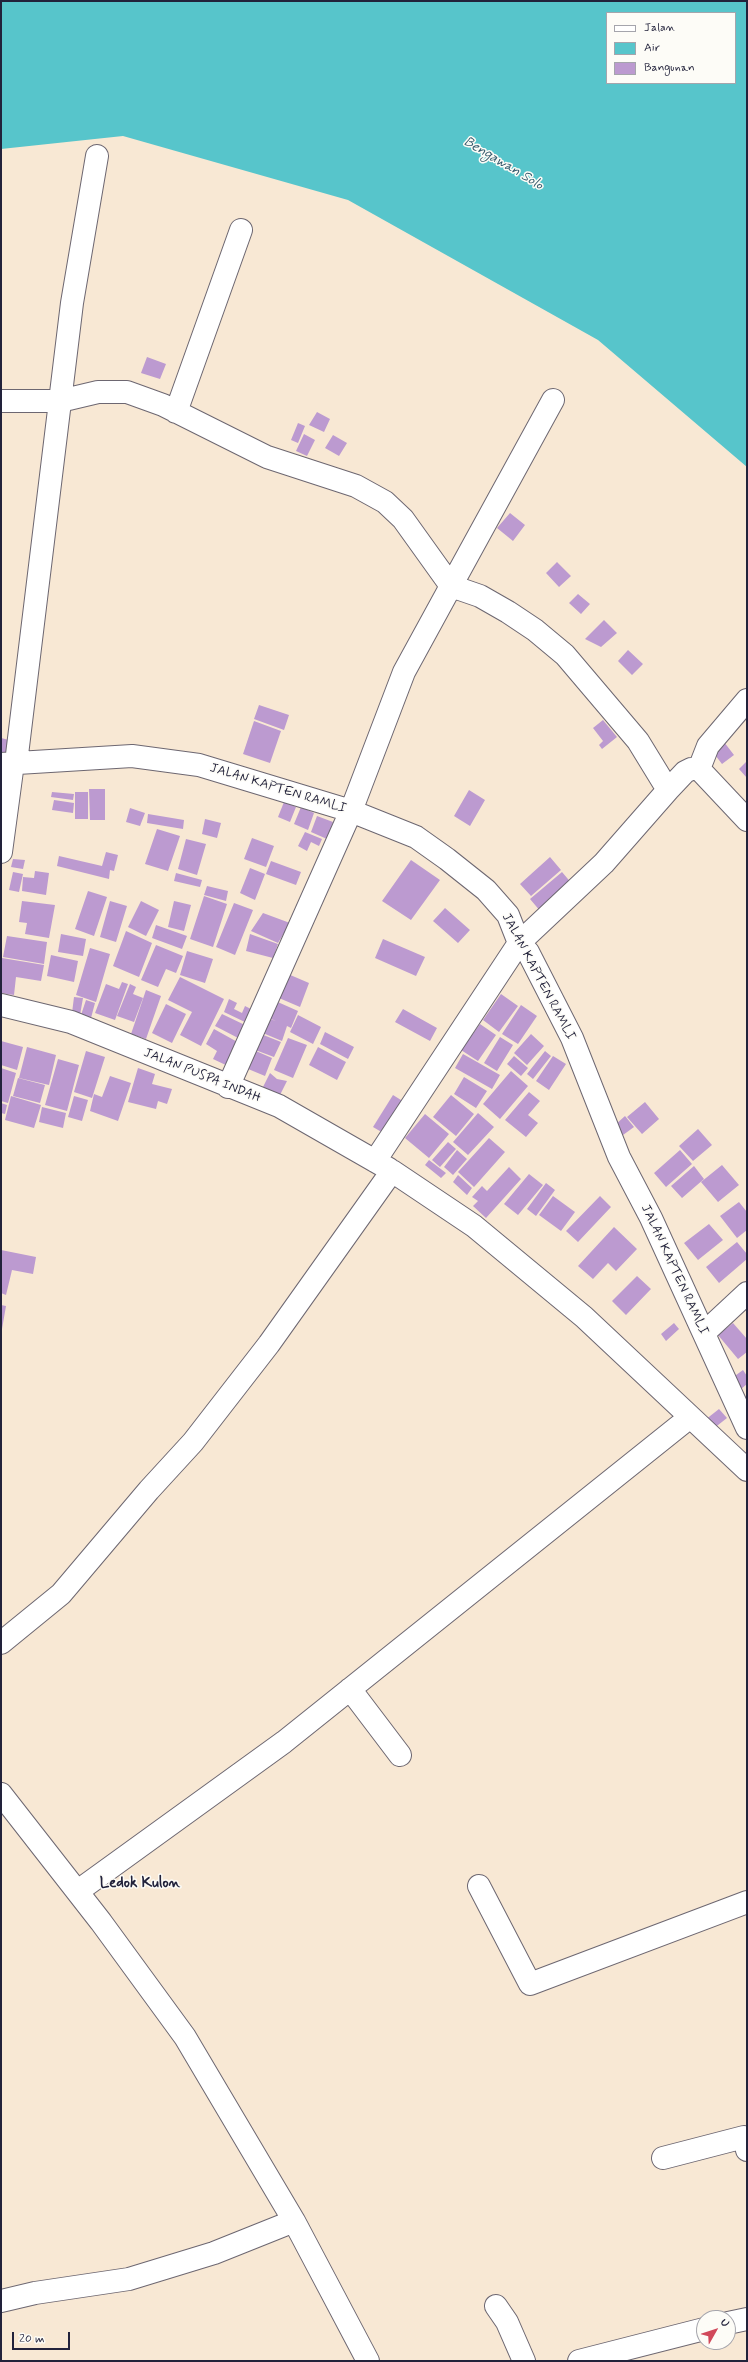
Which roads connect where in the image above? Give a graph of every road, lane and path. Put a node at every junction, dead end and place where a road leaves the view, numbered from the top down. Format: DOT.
graph roads {
  1 [pos="97,156"];
  2 [pos="241,230"];
  3 [pos="552,400"];
  4 [pos="1,401"];
  5 [pos="60,401"];
  6 [pos="176,412"];
  7 [pos="451,586"];
  8 [pos="747,700"];
  9 [pos="10,764"];
  10 [pos="699,769"];
  11 [pos="668,790"];
  12 [pos="352,811"];
  13 [pos="747,820"];
  14 [pos="1,852"];
  15 [pos="519,943"];
  16 [pos="1,1005"];
  17 [pos="228,1086"];
  18 [pos="384,1166"];
  19 [pos="747,1293"];
  20 [pos="704,1333"];
  21 [pos="689,1418"];
  22 [pos="747,1428"];
  23 [pos="747,1470"];
  24 [pos="1,1643"];
  25 [pos="350,1689"];
  26 [pos="400,1755"];
  27 [pos="1,1794"];
  28 [pos="479,1886"];
  29 [pos="78,1891"];
  30 [pos="747,1902"];
  31 [pos="746,2141"];
  32 [pos="663,2158"];
  33 [pos="294,2221"];
  34 [pos="1,2301"];
  35 [pos="496,2306"];
  36 [pos="747,2319"];
  37 [pos="736,2321"];
  38 [pos="696,2330"];
  39 [pos="368,2361"];
  40 [pos="524,2361"];
  41 [pos="579,2361"];
  1 -- 5 [label="street"];
  2 -- 6 [label="street"];
  3 -- 7 [label="street"];
  4 -- 5 [label="street"];
  5 -- 6 [label="street"];
  5 -- 9 [label="street"];
  6 -- 7 [label="street"];
  7 -- 11 [label="street"];
  7 -- 12 [label="street"];
  8 -- 10 [label="street"];
  9 -- 12 [label="street, JALAN KAPTEN RAMLI"];
  9 -- 14 [label="street"];
  10 -- 11 [label="street"];
  10 -- 13 [label="street"];
  11 -- 15 [label="street"];
  12 -- 15 [label="street, JALAN KAPTEN RAMLI"];
  12 -- 17 [label="street"];
  15 -- 18 [label="street"];
  15 -- 20 [label="street, JALAN KAPTEN RAMLI"];
  16 -- 17 [label="street, JALAN PUSPA INDAH"];
  17 -- 18 [label="street, JALAN PUSPA INDAH"];
  18 -- 21 [label="street, JALAN PUSPA INDAH"];
  18 -- 24 [label="street"];
  19 -- 20 [label="street"];
  20 -- 22 [label="street, JALAN KAPTEN RAMLI"];
  21 -- 23 [label="street, JALAN PUSPA INDAH"];
  21 -- 25 [label="street"];
  25 -- 26 [label="street"];
  25 -- 29 [label="street"];
  27 -- 29 [label="street"];
  28 -- 30 [label="street"];
  29 -- 33 [label="street"];
  31 -- 32 [label="street"];
  33 -- 34 [label="street"];
  33 -- 39 [label="street"];
  35 -- 40 [label="street"];
  36 -- 37 [label="street"];
  38 -- 41 [label="street"];
}
